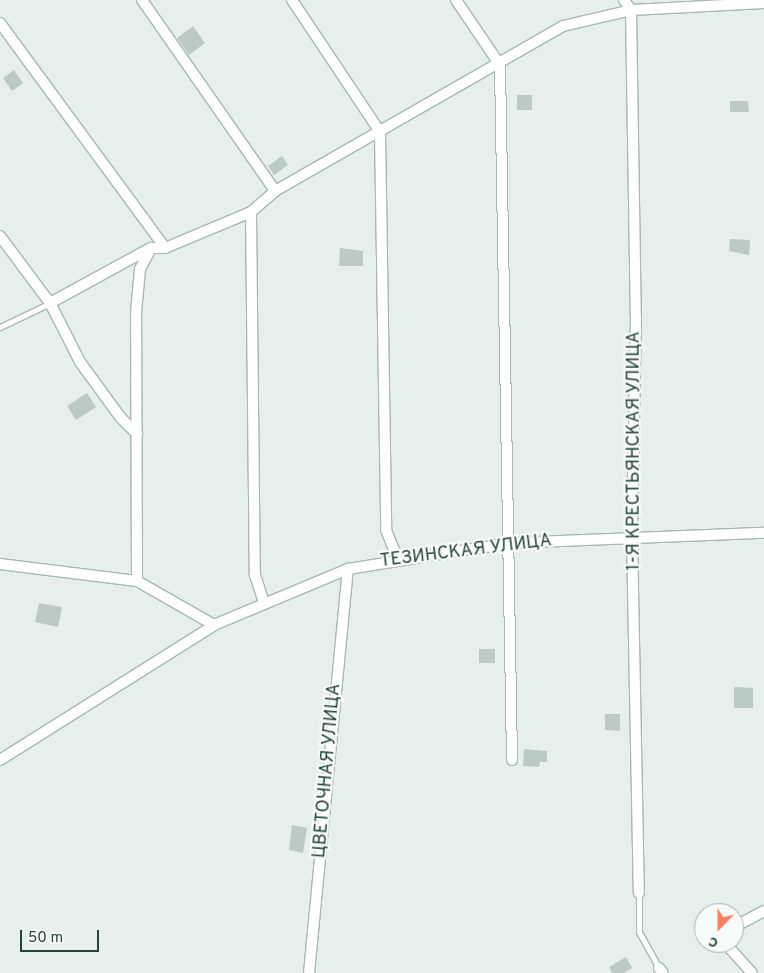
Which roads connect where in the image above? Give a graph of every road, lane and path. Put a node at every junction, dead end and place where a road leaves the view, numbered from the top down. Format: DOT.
graph roads {
  1 [pos="142,0"];
  2 [pos="292,0"];
  3 [pos="456,0"];
  4 [pos="624,0"];
  5 [pos="764,3"];
  6 [pos="631,10"];
  7 [pos="0,23"];
  8 [pos="500,65"];
  9 [pos="380,132"];
  10 [pos="275,191"];
  11 [pos="251,212"];
  12 [pos="0,236"];
  13 [pos="151,248"];
  14 [pos="165,248"];
  15 [pos="50,303"];
  16 [pos="0,327"];
  17 [pos="137,434"];
  18 [pos="764,533"];
  19 [pos="632,536"];
  20 [pos="511,543"];
  21 [pos="398,560"];
  22 [pos="0,564"];
  23 [pos="348,569"];
  24 [pos="136,581"];
  25 [pos="264,602"];
  26 [pos="214,625"];
  27 [pos="0,760"];
  28 [pos="512,760"];
  29 [pos="639,893"];
  30 [pos="764,911"];
  31 [pos="744,922"];
  32 [pos="734,953"];
  33 [pos="661,970"];
  34 [pos="309,973"];
  35 [pos="752,973"];
  1 -- 10 [label="street"];
  2 -- 9 [label="street"];
  3 -- 8 [label="street"];
  4 -- 6 [label="street"];
  5 -- 6 [label="street"];
  6 -- 8 [label="street"];
  6 -- 19 [label="street, 1-Я КРЕСТЬЯНСКАЯ УЛИЦА"];
  7 -- 14 [label="street"];
  8 -- 9 [label="street"];
  8 -- 20 [label="street"];
  9 -- 10 [label="street"];
  9 -- 21 [label="street"];
  10 -- 11 [label="street"];
  11 -- 14 [label="street"];
  11 -- 25 [label="street"];
  12 -- 15 [label="street"];
  13 -- 14 [label="street"];
  13 -- 15 [label="street"];
  13 -- 17 [label="street"];
  15 -- 16 [label="lane"];
  15 -- 17 [label="street"];
  17 -- 24 [label="street"];
  18 -- 19 [label="street, ТЕЗИНСКАЯ УЛИЦА"];
  19 -- 20 [label="street, ТЕЗИНСКАЯ УЛИЦА"];
  19 -- 29 [label="street, 1-Я КРЕСТЬЯНСКАЯ УЛИЦА"];
  20 -- 21 [label="street, ТЕЗИНСКАЯ УЛИЦА"];
  20 -- 28 [label="street"];
  21 -- 23 [label="street, ТЕЗИНСКАЯ УЛИЦА"];
  22 -- 24 [label="street"];
  23 -- 25 [label="street, ТЕЗИНСКАЯ УЛИЦА"];
  23 -- 34 [label="street, ЦВЕТОЧНАЯ УЛИЦА"];
  24 -- 26 [label="street"];
  25 -- 26 [label="street, ТЕЗИНСКАЯ УЛИЦА"];
  26 -- 27 [label="street, ТЕЗИНСКАЯ УЛИЦА"];
  29 -- 33 [label="lane"];
  30 -- 31 [label="street"];
  32 -- 35 [label="street"];
}
